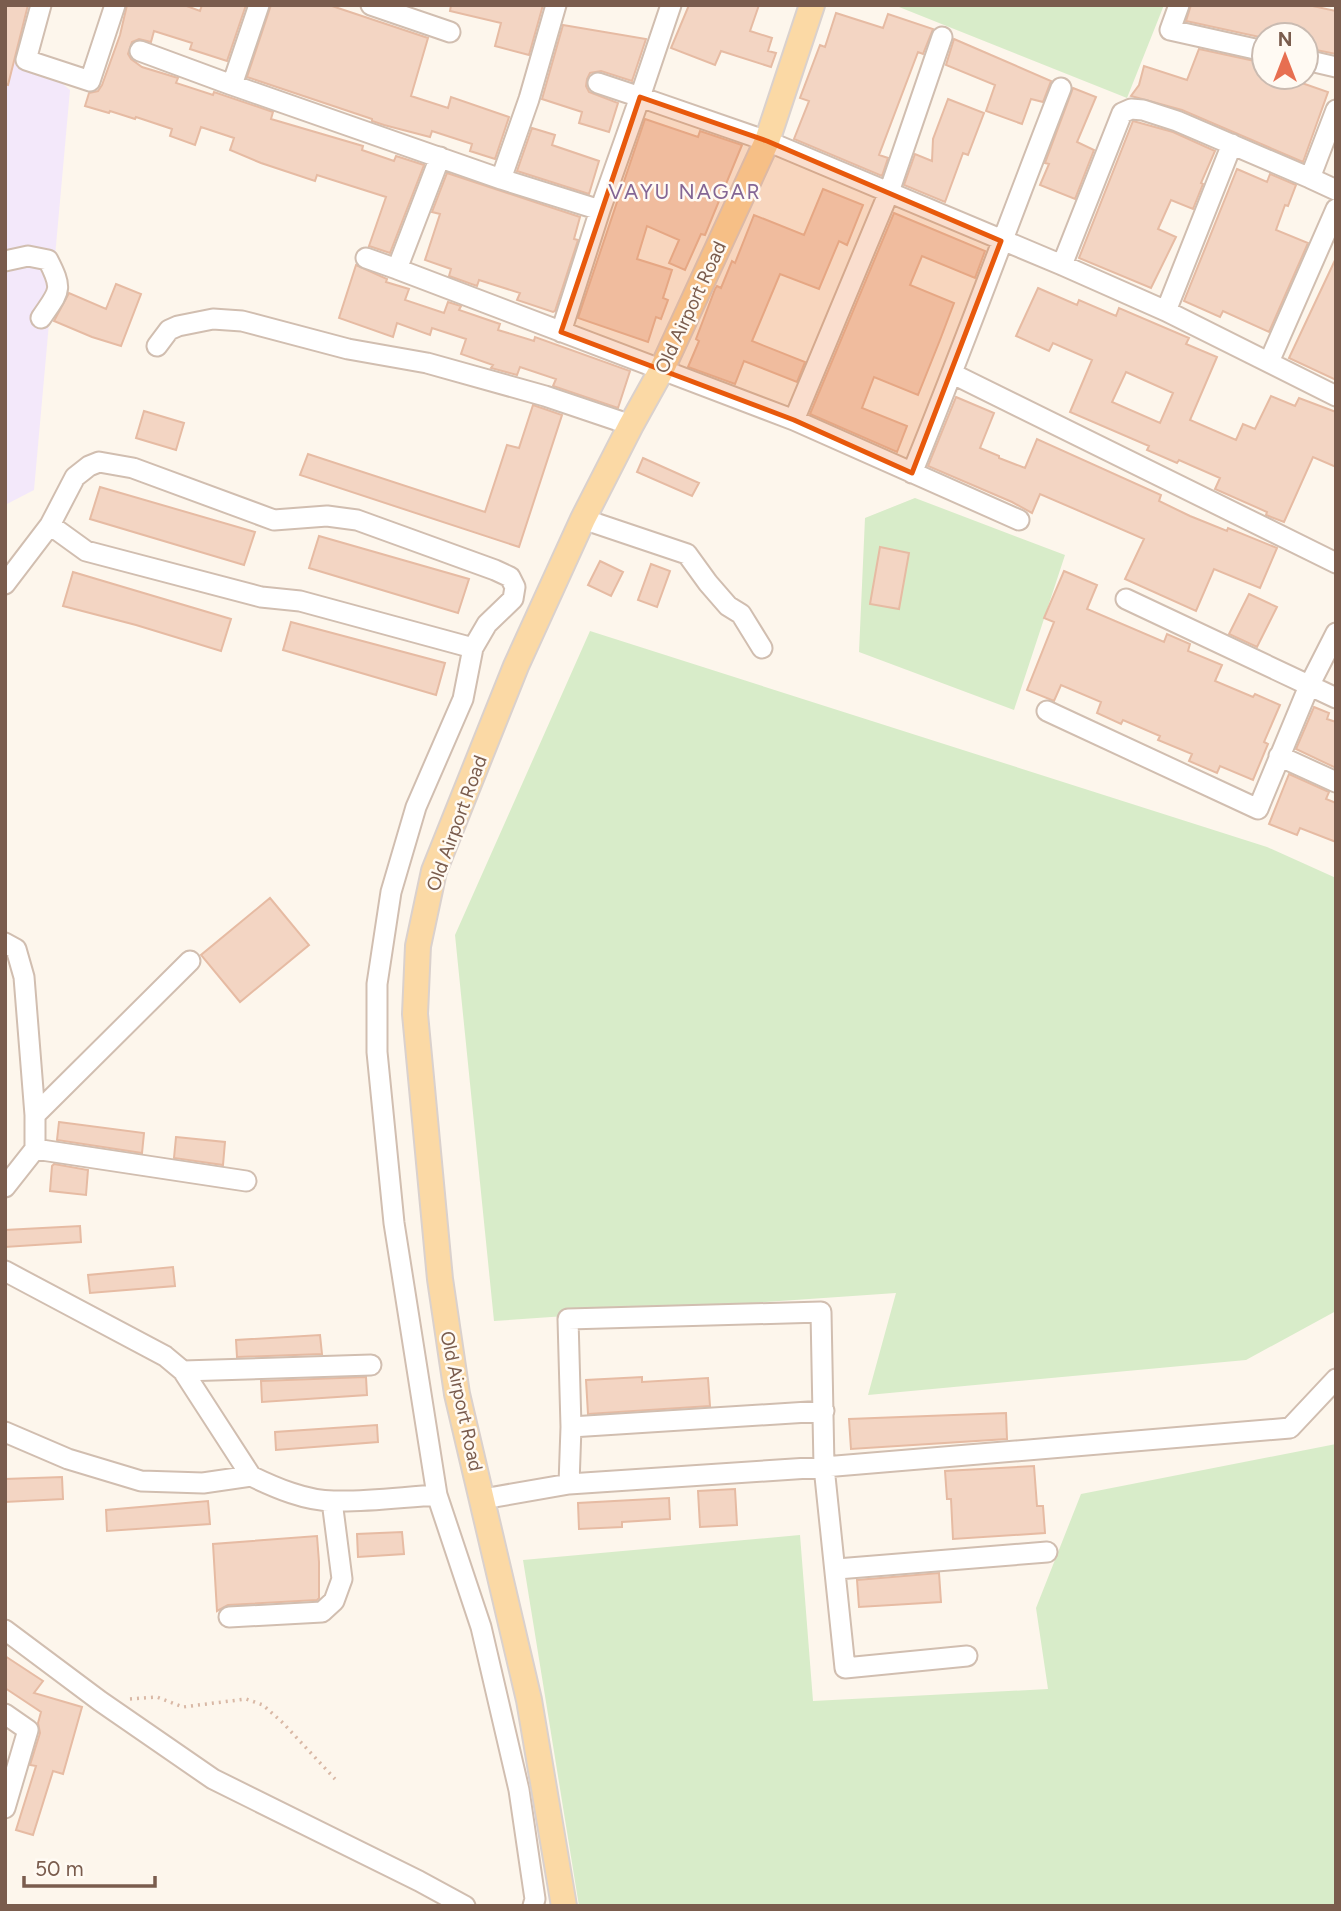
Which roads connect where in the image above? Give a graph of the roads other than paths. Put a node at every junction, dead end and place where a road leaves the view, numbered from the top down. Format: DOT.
graph roads {
  1 [pos="41,5"];
  2 [pos="115,5"];
  3 [pos="259,5"];
  4 [pos="372,5"];
  5 [pos="556,5"];
  6 [pos="671,5"];
  7 [pos="812,5"];
  8 [pos="1179,5"];
  9 [pos="450,32"];
  10 [pos="942,37"];
  11 [pos="1250,48"];
  12 [pos="140,51"];
  13 [pos="598,83"];
  14 [pos="232,85"];
  15 [pos="1061,88"];
  16 [pos="640,97"];
  17 [pos="1336,110"];
  18 [pos="767,141"];
  19 [pos="1233,144"];
  20 [pos="440,157"];
  21 [pos="1310,178"];
  22 [pos="501,179"];
  23 [pos="1336,190"];
  24 [pos="889,192"];
  25 [pos="1336,209"];
  26 [pos="600,210"];
  27 [pos="1001,241"];
  28 [pos="366,258"];
  29 [pos="5,261"];
  30 [pos="1062,265"];
  31 [pos="397,269"];
  32 [pos="1166,311"];
  33 [pos="41,318"];
  34 [pos="561,332"];
  35 [pos="158,346"];
  36 [pos="1269,362"];
  37 [pos="661,371"];
  38 [pos="953,374"];
  39 [pos="1336,396"];
  40 [pos="794,420"];
  41 [pos="631,425"];
  42 [pos="912,473"];
  43 [pos="583,519"];
  44 [pos="1018,520"];
  45 [pos="50,525"];
  46 [pos="1336,563"];
  47 [pos="5,584"];
  48 [pos="1126,599"];
  49 [pos="1336,633"];
  50 [pos="473,648"];
  51 [pos="762,648"];
  52 [pos="1309,686"];
  53 [pos="1336,698"];
  54 [pos="1047,711"];
  55 [pos="1279,756"];
  56 [pos="1336,782"];
  57 [pos="5,943"];
  58 [pos="190,961"];
  59 [pos="35,1115"];
  60 [pos="35,1149"];
  61 [pos="246,1181"];
  62 [pos="5,1187"];
  63 [pos="5,1270"];
  64 [pos="371,1365"];
  65 [pos="183,1371"];
  66 [pos="1336,1379"];
  67 [pos="824,1411"];
  68 [pos="571,1427"];
  69 [pos="5,1432"];
  70 [pos="824,1467"];
  71 [pos="251,1476"];
  72 [pos="569,1484"];
  73 [pos="438,1495"];
  74 [pos="483,1499"];
  75 [pos="332,1502"];
  76 [pos="1047,1552"];
  77 [pos="837,1569"];
  78 [pos="229,1617"];
  79 [pos="5,1630"];
  80 [pos="967,1656"];
  81 [pos="5,1714"];
  82 [pos="5,1808"];
  83 [pos="466,1906"];
  84 [pos="533,1906"];
  85 [pos="564,1906"];
  1 -- 2 [label="street"];
  3 -- 14 [label="street"];
  4 -- 9 [label="street"];
  5 -- 22 [label="street"];
  6 -- 16 [label="street"];
  7 -- 18 [label="main road, Old Airport Road"];
  8 -- 11 [label="street"];
  10 -- 24 [label="street"];
  12 -- 14 [label="street"];
  13 -- 16 [label="street"];
  14 -- 20 [label="street"];
  15 -- 27 [label="street"];
  16 -- 18 [label="street"];
  16 -- 26 [label="street"];
  17 -- 21 [label="street"];
  18 -- 24 [label="street"];
  18 -- 37 [label="main road, Old Airport Road"];
  19 -- 21 [label="street"];
  19 -- 30 [label="street"];
  19 -- 32 [label="street"];
  20 -- 22 [label="street"];
  20 -- 31 [label="street"];
  21 -- 23 [label="street"];
  22 -- 26 [label="street"];
  24 -- 27 [label="street"];
  24 -- 40 [label="street"];
  25 -- 36 [label="street"];
  26 -- 34 [label="street"];
  27 -- 30 [label="street"];
  27 -- 38 [label="street"];
  28 -- 31 [label="street"];
  29 -- 33 [label="street"];
  30 -- 32 [label="street"];
  31 -- 34 [label="street"];
  32 -- 36 [label="street"];
  34 -- 37 [label="street"];
  35 -- 41 [label="street"];
  36 -- 39 [label="street"];
  37 -- 40 [label="street"];
  37 -- 41 [label="main road, Old Airport Road"];
  38 -- 42 [label="street"];
  38 -- 46 [label="street"];
  40 -- 42 [label="street"];
  41 -- 43 [label="main road, Old Airport Road"];
  42 -- 44 [label="street"];
  43 -- 51 [label="street"];
  43 -- 74 [label="main road, Old Airport Road"];
  45 -- 47 [label="street"];
  45 -- 50 [label="street"];
  45 -- 50 [label="street"];
  48 -- 52 [label="street"];
  49 -- 52 [label="street"];
  50 -- 73 [label="street"];
  52 -- 53 [label="street"];
  52 -- 55 [label="street"];
  54 -- 55 [label="street"];
  55 -- 56 [label="street"];
  57 -- 59 [label="street"];
  58 -- 59 [label="street"];
  59 -- 60 [label="street"];
  60 -- 61 [label="street"];
  60 -- 62 [label="street"];
  63 -- 65 [label="street"];
  64 -- 65 [label="street"];
  65 -- 71 [label="street"];
  66 -- 70 [label="street"];
  67 -- 68 [label="street"];
  67 -- 68 [label="street"];
  67 -- 70 [label="street"];
  68 -- 72 [label="street"];
  69 -- 71 [label="street"];
  70 -- 72 [label="street"];
  70 -- 77 [label="street"];
  71 -- 75 [label="street"];
  72 -- 74 [label="street"];
  73 -- 75 [label="street"];
  73 -- 84 [label="street"];
  74 -- 85 [label="main road, Old Airport Road"];
  75 -- 78 [label="street"];
  76 -- 77 [label="street"];
  77 -- 80 [label="street"];
  79 -- 83 [label="street"];
  81 -- 82 [label="street"];
}
